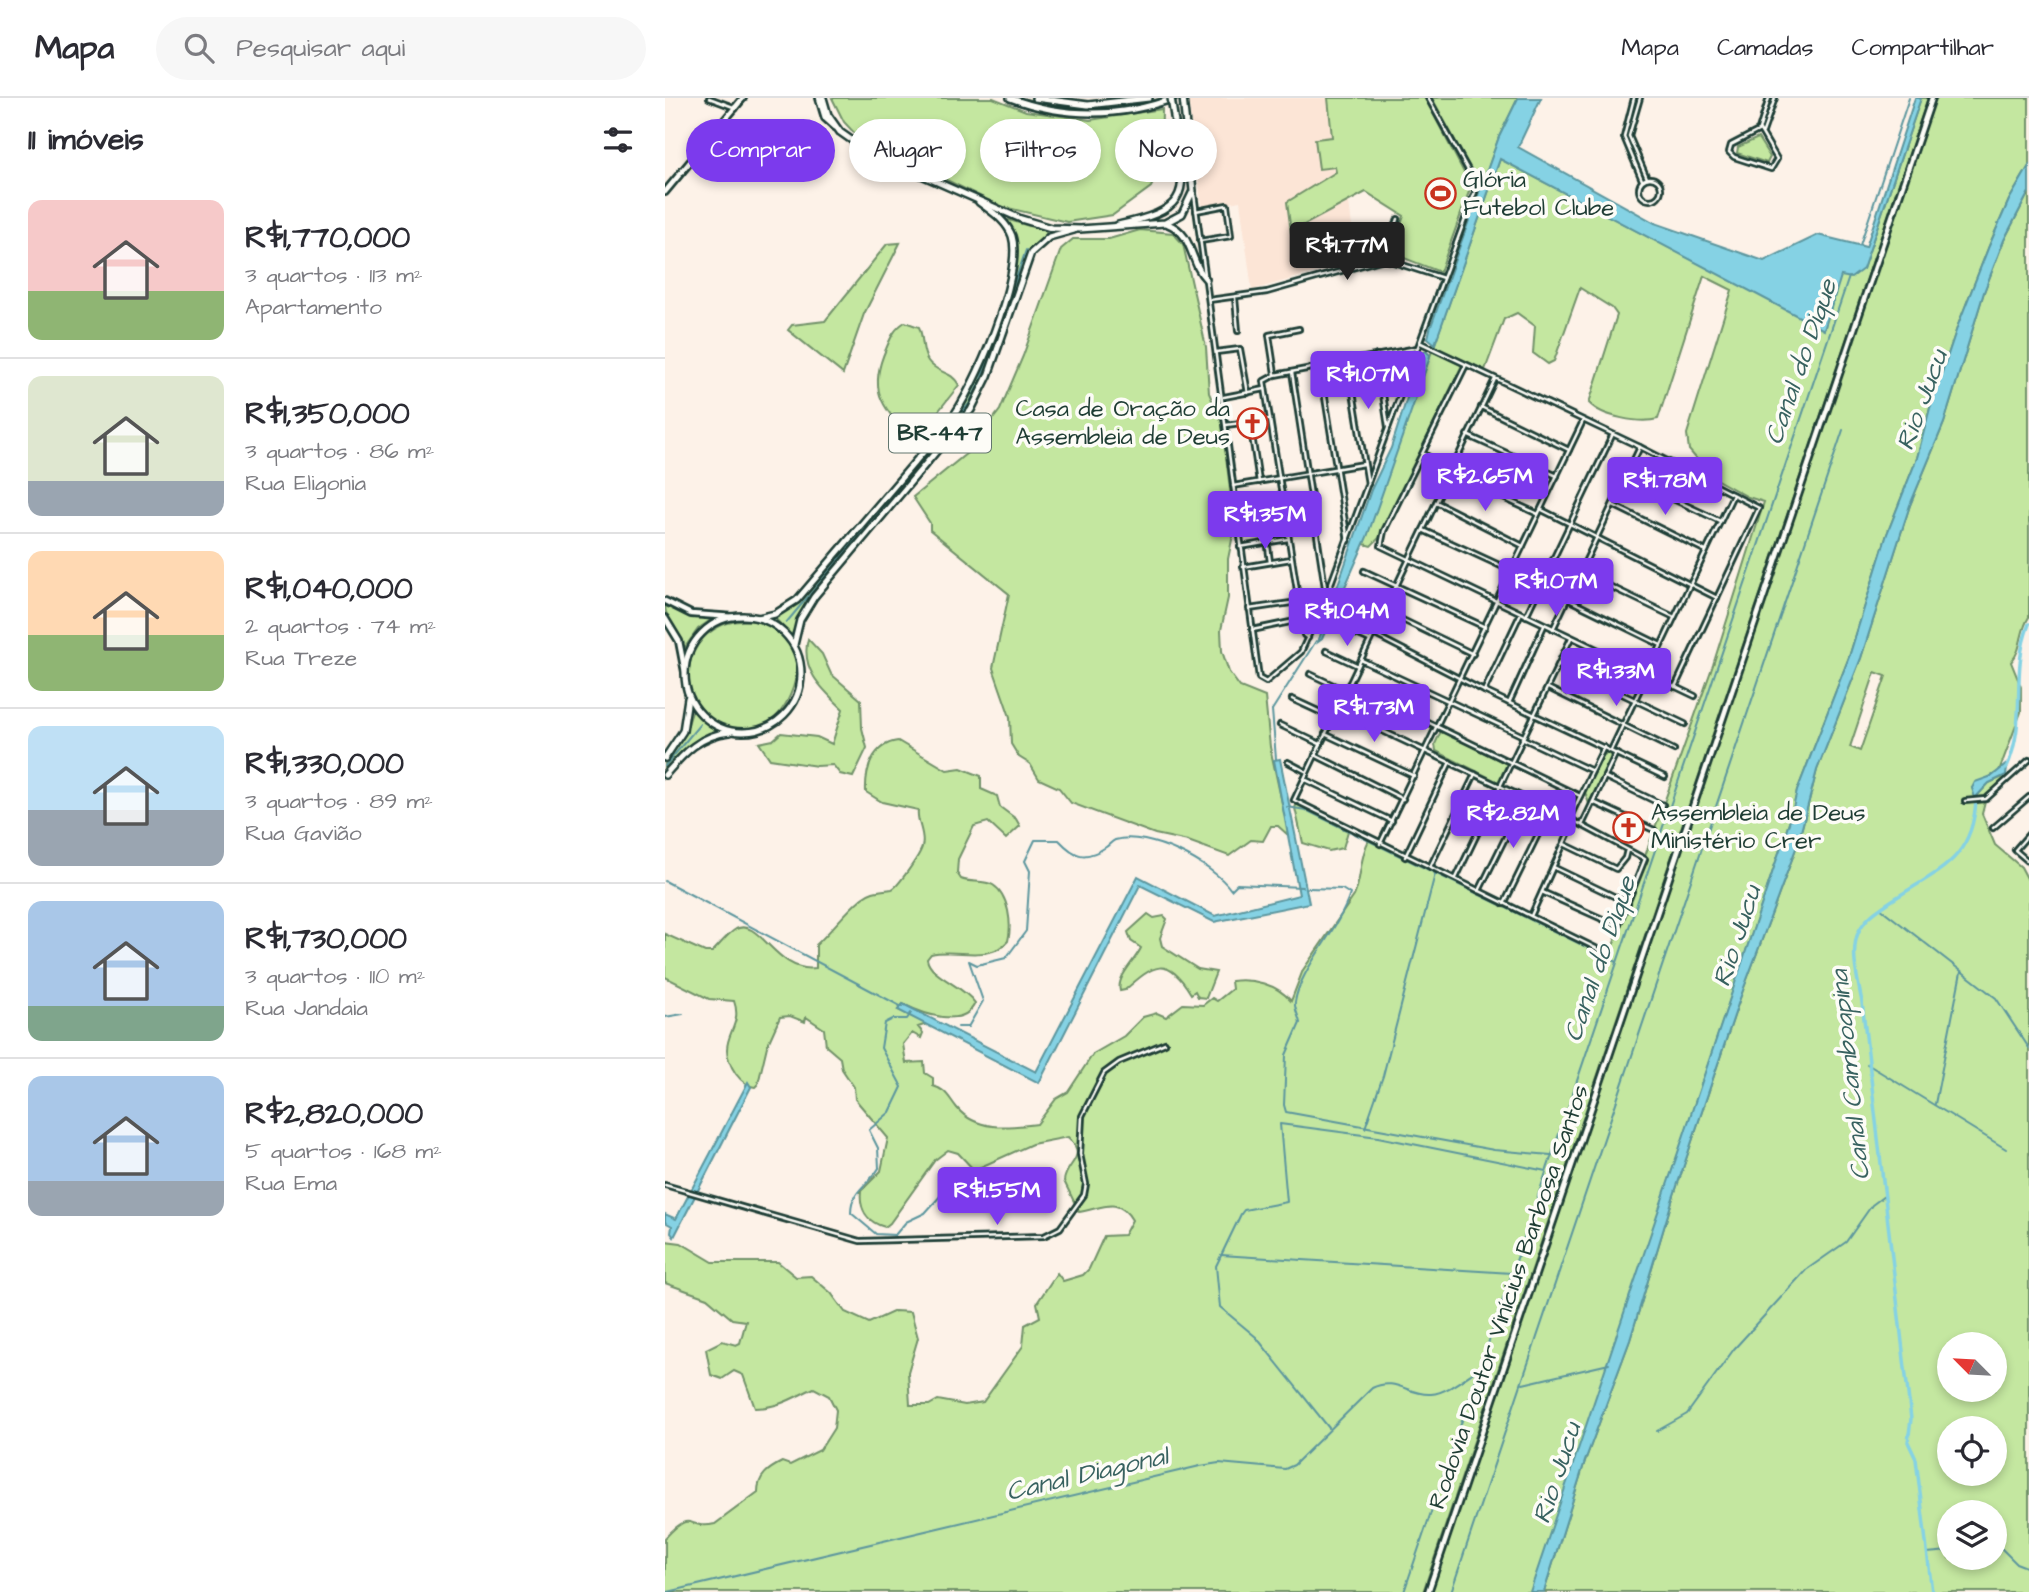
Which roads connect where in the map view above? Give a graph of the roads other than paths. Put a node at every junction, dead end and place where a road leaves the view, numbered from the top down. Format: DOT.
graph roads {
  1 [pos="709,98"];
  2 [pos="743,98"];
  3 [pos="821,98"];
  4 [pos="1010,98"];
  5 [pos="1035,98"];
  6 [pos="1149,98"];
  7 [pos="1173,98"];
  8 [pos="1183,98"];
  9 [pos="1428,98"];
  10 [pos="1634,98"];
  11 [pos="1640,98"];
  12 [pos="1769,98"];
  13 [pos="1775,98"];
  14 [pos="1932,98"];
  15 [pos="736,108"];
  16 [pos="1759,130"];
  17 [pos="1763,132"];
  18 [pos="1647,178"];
  19 [pos="1643,180"];
  20 [pos="1193,191"];
  21 [pos="665,192"];
  22 [pos="979,202"];
  23 [pos="1196,211"];
  24 [pos="1398,219"];
  25 [pos="1165,223"];
  26 [pos="1105,228"];
  27 [pos="1080,229"];
  28 [pos="1201,240"];
  29 [pos="1384,259"];
  30 [pos="1443,278"];
  31 [pos="1206,279"];
  32 [pos="1234,298"];
  33 [pos="1209,300"];
  34 [pos="1299,329"];
  35 [pos="1238,331"];
  36 [pos="1420,345"];
  37 [pos="1216,352"];
  38 [pos="1377,355"];
  39 [pos="1348,361"];
  40 [pos="1466,365"];
  41 [pos="1320,366"];
  42 [pos="1292,372"];
  43 [pos="1275,375"];
  44 [pos="1495,379"];
  45 [pos="1265,389"];
  46 [pos="1248,393"];
  47 [pos="1222,397"];
  48 [pos="1481,407"];
  49 [pos="1270,419"];
  50 [pos="1583,421"];
  51 [pos="1250,422"];
  52 [pos="1226,425"];
  53 [pos="1389,430"];
  54 [pos="1467,435"];
  55 [pos="1612,435"];
  56 [pos="1640,447"];
  57 [pos="1569,450"];
  58 [pos="1424,454"];
  59 [pos="1364,464"];
  60 [pos="1336,469"];
  61 [pos="1451,471"];
  62 [pos="1308,474"];
  63 [pos="1557,476"];
  64 [pos="1626,477"];
  65 [pos="1279,478"];
  66 [pos="1259,482"];
  67 [pos="1233,486"];
  68 [pos="1368,488"];
  69 [pos="1733,495"];
  70 [pos="1436,502"];
  71 [pos="1613,505"];
  72 [pos="1541,509"];
  73 [pos="1538,514"];
  74 [pos="1286,520"];
  75 [pos="1720,521"];
  76 [pos="1264,523"];
  77 [pos="1568,525"];
  78 [pos="1238,527"];
  79 [pos="1423,530"];
  80 [pos="1288,539"];
  81 [pos="1595,539"];
  82 [pos="1267,543"];
  83 [pos="1348,545"];
  84 [pos="1523,546"];
  85 [pos="1241,547"];
  86 [pos="1706,551"];
  87 [pos="1291,559"];
  88 [pos="1408,559"];
  89 [pos="1270,562"];
  90 [pos="1243,566"];
  91 [pos="1364,571"];
  92 [pos="1512,571"];
  93 [pos="1580,572"];
  94 [pos="1690,584"];
  95 [pos="1396,586"];
  96 [pos="1327,597"];
  97 [pos="1350,597"];
  98 [pos="1717,598"];
  99 [pos="1567,599"];
  100 [pos="665,601"];
  101 [pos="1299,602"];
  102 [pos="1497,602"];
  103 [pos="1249,609"];
  104 [pos="1383,613"];
  105 [pos="1521,614"];
  106 [pos="1526,616"];
  107 [pos="734,617"];
  108 [pos="1674,617"];
  109 [pos="665,618"];
  110 [pos="758,618"];
  111 [pos="1301,620"];
  112 [pos="1545,625"];
  113 [pos="1339,626"];
  114 [pos="1485,628"];
  115 [pos="1553,629"];
  116 [pos="1252,630"];
  117 [pos="1373,634"];
  118 [pos="1308,638"];
  119 [pos="1570,638"];
  120 [pos="1370,640"];
  121 [pos="794,645"];
  122 [pos="1661,645"];
  123 [pos="1326,651"];
  124 [pos="1473,654"];
  125 [pos="1361,660"];
  126 [pos="1559,664"];
  127 [pos="1358,666"];
  128 [pos="685,672"];
  129 [pos="1310,674"];
  130 [pos="1647,674"];
  131 [pos="1460,679"];
  132 [pos="1349,684"];
  133 [pos="1547,687"];
  134 [pos="1675,687"];
  135 [pos="687,688"];
  136 [pos="1346,691"];
  137 [pos="1484,691"];
  138 [pos="1695,696"];
  139 [pos="1292,699"];
  140 [pos="1635,701"];
  141 [pos="1449,702"];
  142 [pos="1509,703"];
  143 [pos="1337,710"];
  144 [pos="1534,713"];
  145 [pos="1333,718"];
  146 [pos="1685,724"];
  147 [pos="1280,725"];
  148 [pos="1623,725"];
  149 [pos="1438,727"];
  150 [pos="738,732"];
  151 [pos="1325,734"];
  152 [pos="1522,737"];
  153 [pos="1320,744"];
  154 [pos="1604,747"];
  155 [pos="1611,750"];
  156 [pos="1674,750"];
  157 [pos="1426,751"];
  158 [pos="1616,753"];
  159 [pos="1315,754"];
  160 [pos="665,758"];
  161 [pos="2029,760"];
  162 [pos="1288,762"];
  163 [pos="1450,762"];
  164 [pos="1509,763"];
  165 [pos="1593,771"];
  166 [pos="1307,772"];
  167 [pos="1475,774"];
  168 [pos="665,775"];
  169 [pos="1414,776"];
  170 [pos="1605,777"];
  171 [pos="1665,777"];
  172 [pos="1303,779"];
  173 [pos="1499,786"];
  174 [pos="1580,796"];
  175 [pos="2029,797"];
  176 [pos="1525,798"];
  177 [pos="1403,799"];
  178 [pos="1965,801"];
  179 [pos="1593,802"];
  180 [pos="1663,805"];
  181 [pos="1549,810"];
  182 [pos="1569,819"];
  183 [pos="1392,821"];
  184 [pos="1574,821"];
  185 [pos="1582,825"];
  186 [pos="1993,828"];
  187 [pos="1654,830"];
  188 [pos="2029,834"];
  189 [pos="1380,844"];
  190 [pos="1563,844"];
  191 [pos="1627,850"];
  192 [pos="1405,857"];
  193 [pos="2029,862"];
  194 [pos="1430,867"];
  195 [pos="1553,867"];
  196 [pos="1455,879"];
  197 [pos="1479,891"];
  198 [pos="1542,892"];
  199 [pos="1628,903"];
  200 [pos="1504,904"];
  201 [pos="1531,916"];
  202 [pos="1610,955"];
  203 [pos="1165,1043"];
  204 [pos="665,1185"];
  205 [pos="1428,1592"];
  1 -- 15 [label="street"];
  2 -- 15 [label="main road"];
  3 -- 22 [label="main road, BR-447"];
  4 -- 7 [label="main road"];
  5 -- 6 [label="main road"];
  7 -- 26 [label="main road, BR-447, bridge"];
  8 -- 20 [label="main road"];
  9 -- 30 [label="street"];
  10 -- 19 [label="street"];
  11 -- 18 [label="street"];
  12 -- 16 [label="street"];
  13 -- 17 [label="street"];
  14 -- 205 [label="main road, Rodovia Doutor Vinícius Barbosa Santos"];
  15 -- 21 [label="main road"];
  16 -- 17 [label="street"];
  16 -- 17 [label="street"];
  18 -- 19 [label="street"];
  18 -- 19 [label="street"];
  20 -- 23 [label="street"];
  20 -- 25 [label="main road"];
  22 -- 27 [label="main road, BR-447"];
  22 -- 110 [label="main road, BR-447"];
  23 -- 28 [label="street"];
  23 -- 28 [label="street"];
  24 -- 29 [label="street"];
  25 -- 26 [label="main road, BR-447"];
  25 -- 31 [label="main road"];
  26 -- 27 [label="main road, BR-447"];
  27 -- 121 [label="main road, BR-447"];
  28 -- 31 [label="street"];
  29 -- 30 [label="street"];
  29 -- 32 [label="street"];
  30 -- 36 [label="street"];
  31 -- 33 [label="street"];
  32 -- 33 [label="street"];
  32 -- 35 [label="street"];
  33 -- 37 [label="street"];
  34 -- 43 [label="street"];
  36 -- 38 [label="street"];
  36 -- 40 [label="street"];
  36 -- 53 [label="street"];
  37 -- 46 [label="street"];
  37 -- 47 [label="street"];
  38 -- 39 [label="street"];
  38 -- 53 [label="street"];
  39 -- 41 [label="street"];
  39 -- 59 [label="street"];
  40 -- 44 [label="street"];
  40 -- 58 [label="street"];
  41 -- 42 [label="street"];
  41 -- 60 [label="street"];
  42 -- 43 [label="street"];
  42 -- 62 [label="street"];
  43 -- 45 [label="street"];
  44 -- 48 [label="street"];
  44 -- 50 [label="street"];
  45 -- 46 [label="street"];
  45 -- 49 [label="street"];
  46 -- 47 [label="street"];
  47 -- 52 [label="street"];
  48 -- 54 [label="street"];
  48 -- 57 [label="street"];
  49 -- 51 [label="street"];
  49 -- 65 [label="street"];
  50 -- 55 [label="street"];
  50 -- 57 [label="street"];
  51 -- 52 [label="street"];
  51 -- 66 [label="street"];
  52 -- 67 [label="street"];
  53 -- 68 [label="street"];
  54 -- 61 [label="street"];
  54 -- 63 [label="street"];
  55 -- 56 [label="street"];
  55 -- 77 [label="street"];
  56 -- 64 [label="street"];
  56 -- 69 [label="street"];
  57 -- 63 [label="street"];
  58 -- 61 [label="street"];
  58 -- 88 [label="street"];
  59 -- 60 [label="street"];
  59 -- 68 [label="street"];
  60 -- 62 [label="street"];
  60 -- 83 [label="street"];
  61 -- 70 [label="street"];
  61 -- 73 [label="street"];
  62 -- 65 [label="street"];
  62 -- 96 [label="street"];
  63 -- 72 [label="street"];
  64 -- 71 [label="street"];
  64 -- 75 [label="street"];
  65 -- 66 [label="street"];
  65 -- 74 [label="street"];
  66 -- 67 [label="street"];
  67 -- 78 [label="street"];
  68 -- 83 [label="street"];
  69 -- 75 [label="street"];
  69 -- 98 [label="street"];
  70 -- 79 [label="street"];
  70 -- 84 [label="street"];
  71 -- 81 [label="street"];
  71 -- 86 [label="street"];
  72 -- 73 [label="street"];
  72 -- 77 [label="street"];
  73 -- 84 [label="street"];
  74 -- 76 [label="street"];
  74 -- 80 [label="street"];
  75 -- 86 [label="street"];
  76 -- 78 [label="street"];
  76 -- 82 [label="street"];
  77 -- 81 [label="street"];
  77 -- 106 [label="street"];
  78 -- 85 [label="street"];
  79 -- 88 [label="street"];
  79 -- 92 [label="street"];
  80 -- 82 [label="street"];
  80 -- 87 [label="street"];
  81 -- 93 [label="street"];
  81 -- 94 [label="street"];
  82 -- 85 [label="street"];
  82 -- 89 [label="street"];
  83 -- 96 [label="street"];
  84 -- 92 [label="street"];
  85 -- 90 [label="street"];
  86 -- 94 [label="street"];
  87 -- 89 [label="street"];
  87 -- 101 [label="street"];
  88 -- 95 [label="street"];
  88 -- 102 [label="street"];
  89 -- 90 [label="street"];
  90 -- 103 [label="street"];
  91 -- 95 [label="street"];
  92 -- 102 [label="street"];
  93 -- 99 [label="street"];
  93 -- 108 [label="street"];
  94 -- 98 [label="street"];
  94 -- 108 [label="street"];
  95 -- 104 [label="street"];
  95 -- 114 [label="street"];
  96 -- 118 [label="street"];
  97 -- 104 [label="street"];
  98 -- 134 [label="street"];
  99 -- 115 [label="street"];
  99 -- 122 [label="street"];
  100 -- 107 [label="main road"];
  101 -- 103 [label="street"];
  101 -- 111 [label="street"];
  102 -- 105 [label="street"];
  102 -- 114 [label="street"];
  103 -- 116 [label="street"];
  104 -- 117 [label="street"];
  104 -- 124 [label="street"];
  105 -- 106 [label="street"];
  105 -- 137 [label="street"];
  106 -- 112 [label="street"];
  107 -- 110 [label="main road, BR-447"];
  107 -- 128 [label="main road, BR-447"];
  108 -- 122 [label="street"];
  109 -- 128 [label="main road"];
  110 -- 121 [label="main road"];
  111 -- 116 [label="street"];
  111 -- 118 [label="street"];
  112 -- 115 [label="street"];
  112 -- 142 [label="street"];
  113 -- 120 [label="street"];
  114 -- 124 [label="street"];
  115 -- 119 [label="street"];
  116 -- 118 [label="street"];
  117 -- 120 [label="street"];
  117 -- 131 [label="street"];
  119 -- 126 [label="street"];
  119 -- 130 [label="street"];
  120 -- 125 [label="street"];
  121 -- 150 [label="main road, BR-447"];
  122 -- 130 [label="street"];
  123 -- 127 [label="street"];
  124 -- 131 [label="street"];
  125 -- 127 [label="street"];
  125 -- 141 [label="street"];
  126 -- 133 [label="street"];
  126 -- 140 [label="street"];
  127 -- 132 [label="street"];
  128 -- 135 [label="main road, BR-447"];
  129 -- 136 [label="street"];
  130 -- 134 [label="street"];
  130 -- 140 [label="street"];
  131 -- 137 [label="street"];
  131 -- 141 [label="street"];
  132 -- 136 [label="street"];
  132 -- 149 [label="street"];
  133 -- 144 [label="street"];
  133 -- 148 [label="street"];
  134 -- 138 [label="street"];
  135 -- 150 [label="main road, BR-447"];
  135 -- 160 [label="main road, BR-447"];
  136 -- 143 [label="street"];
  137 -- 142 [label="street"];
  139 -- 145 [label="street"];
  140 -- 146 [label="street"];
  140 -- 148 [label="street"];
  141 -- 149 [label="street"];
  141 -- 152 [label="street"];
  142 -- 144 [label="street"];
  143 -- 145 [label="street"];
  143 -- 157 [label="street"];
  144 -- 152 [label="street"];
  144 -- 154 [label="street"];
  145 -- 151 [label="street"];
  147 -- 153 [label="street"];
  148 -- 155 [label="street"];
  148 -- 156 [label="street"];
  149 -- 157 [label="street"];
  149 -- 164 [label="street"];
  150 -- 168 [label="main road, BR-447"];
  151 -- 153 [label="street"];
  151 -- 169 [label="street"];
  152 -- 164 [label="street"];
  152 -- 165 [label="street"];
  153 -- 159 [label="street"];
  154 -- 155 [label="street"];
  154 -- 165 [label="street"];
  155 -- 158 [label="street"];
  157 -- 163 [label="street"];
  157 -- 169 [label="street"];
  158 -- 170 [label="street"];
  158 -- 171 [label="street"];
  159 -- 166 [label="street"];
  159 -- 177 [label="street"];
  161 -- 178 [label="street"];
  162 -- 166 [label="street"];
  163 -- 167 [label="street"];
  163 -- 192 [label="street"];
  164 -- 173 [label="street"];
  164 -- 174 [label="street"];
  165 -- 174 [label="street"];
  166 -- 172 [label="street"];
  167 -- 173 [label="street"];
  167 -- 194 [label="street"];
  169 -- 177 [label="street"];
  170 -- 179 [label="street"];
  170 -- 180 [label="street"];
  172 -- 183 [label="street"];
  172 -- 189 [label="street"];
  173 -- 176 [label="street"];
  173 -- 196 [label="street"];
  174 -- 182 [label="street"];
  175 -- 186 [label="street"];
  176 -- 181 [label="street"];
  176 -- 197 [label="street"];
  177 -- 183 [label="street"];
  179 -- 185 [label="street"];
  179 -- 187 [label="street"];
  181 -- 182 [label="street"];
  181 -- 200 [label="street"];
  182 -- 184 [label="street"];
  183 -- 189 [label="street"];
  184 -- 185 [label="street"];
  184 -- 190 [label="street"];
  185 -- 191 [label="street"];
  188 -- 193 [label="street"];
  189 -- 192 [label="street"];
  190 -- 191 [label="street"];
  190 -- 195 [label="street"];
  191 -- 199 [label="street"];
  192 -- 194 [label="street"];
  194 -- 196 [label="street"];
  195 -- 198 [label="street"];
  195 -- 199 [label="street"];
  196 -- 197 [label="street"];
  197 -- 200 [label="street"];
  198 -- 199 [label="street"];
  198 -- 201 [label="street"];
  200 -- 201 [label="street"];
  201 -- 202 [label="street"];
  203 -- 204 [label="street"];
}
